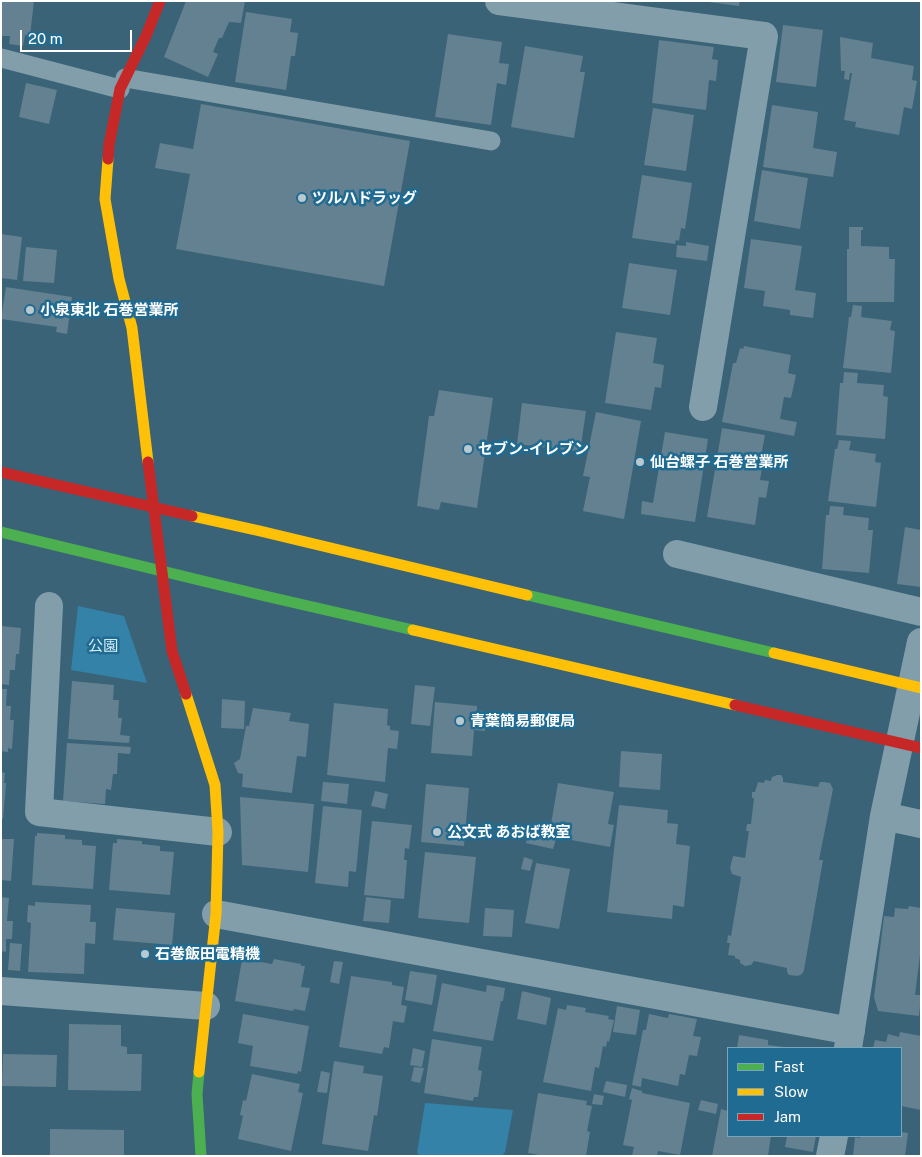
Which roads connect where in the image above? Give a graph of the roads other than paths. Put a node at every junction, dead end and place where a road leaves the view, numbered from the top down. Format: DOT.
graph roads {
  1 [pos="160,1"];
  2 [pos="499,1"];
  3 [pos="1,58"];
  4 [pos="122,84"];
  5 [pos="491,141"];
  6 [pos="703,407"];
  7 [pos="1,472"];
  8 [pos="153,508"];
  9 [pos="1,532"];
  10 [pos="677,554"];
  11 [pos="161,571"];
  12 [pos="49,606"];
  13 [pos="921,612"];
  14 [pos="921,642"];
  15 [pos="916,687"];
  16 [pos="910,745"];
  17 [pos="884,816"];
  18 [pos="921,824"];
  19 [pos="218,832"];
  20 [pos="216,914"];
  21 [pos="1,991"];
  22 [pos="206,1006"];
  23 [pos="850,1039"];
  24 [pos="834,1137"];
  25 [pos="201,1156"];
  26 [pos="830,1156"];
  1 -- 4 [label="street"];
  2 -- 6 [label="street"];
  3 -- 4 [label="lane"];
  4 -- 5 [label="lane"];
  4 -- 8 [label="street"];
  7 -- 8 [label="street"];
  8 -- 11 [label="street"];
  8 -- 15 [label="street"];
  9 -- 11 [label="street"];
  10 -- 13 [label="street"];
  11 -- 16 [label="street"];
  11 -- 19 [label="street"];
  12 -- 19 [label="street"];
  14 -- 15 [label="street"];
  15 -- 16 [label="street"];
  16 -- 17 [label="street"];
  17 -- 18 [label="street"];
  17 -- 23 [label="street"];
  19 -- 20 [label="street"];
  20 -- 22 [label="street"];
  20 -- 23 [label="street"];
  21 -- 22 [label="street"];
  22 -- 25 [label="street"];
  24 -- 26 [label="street"];
}
